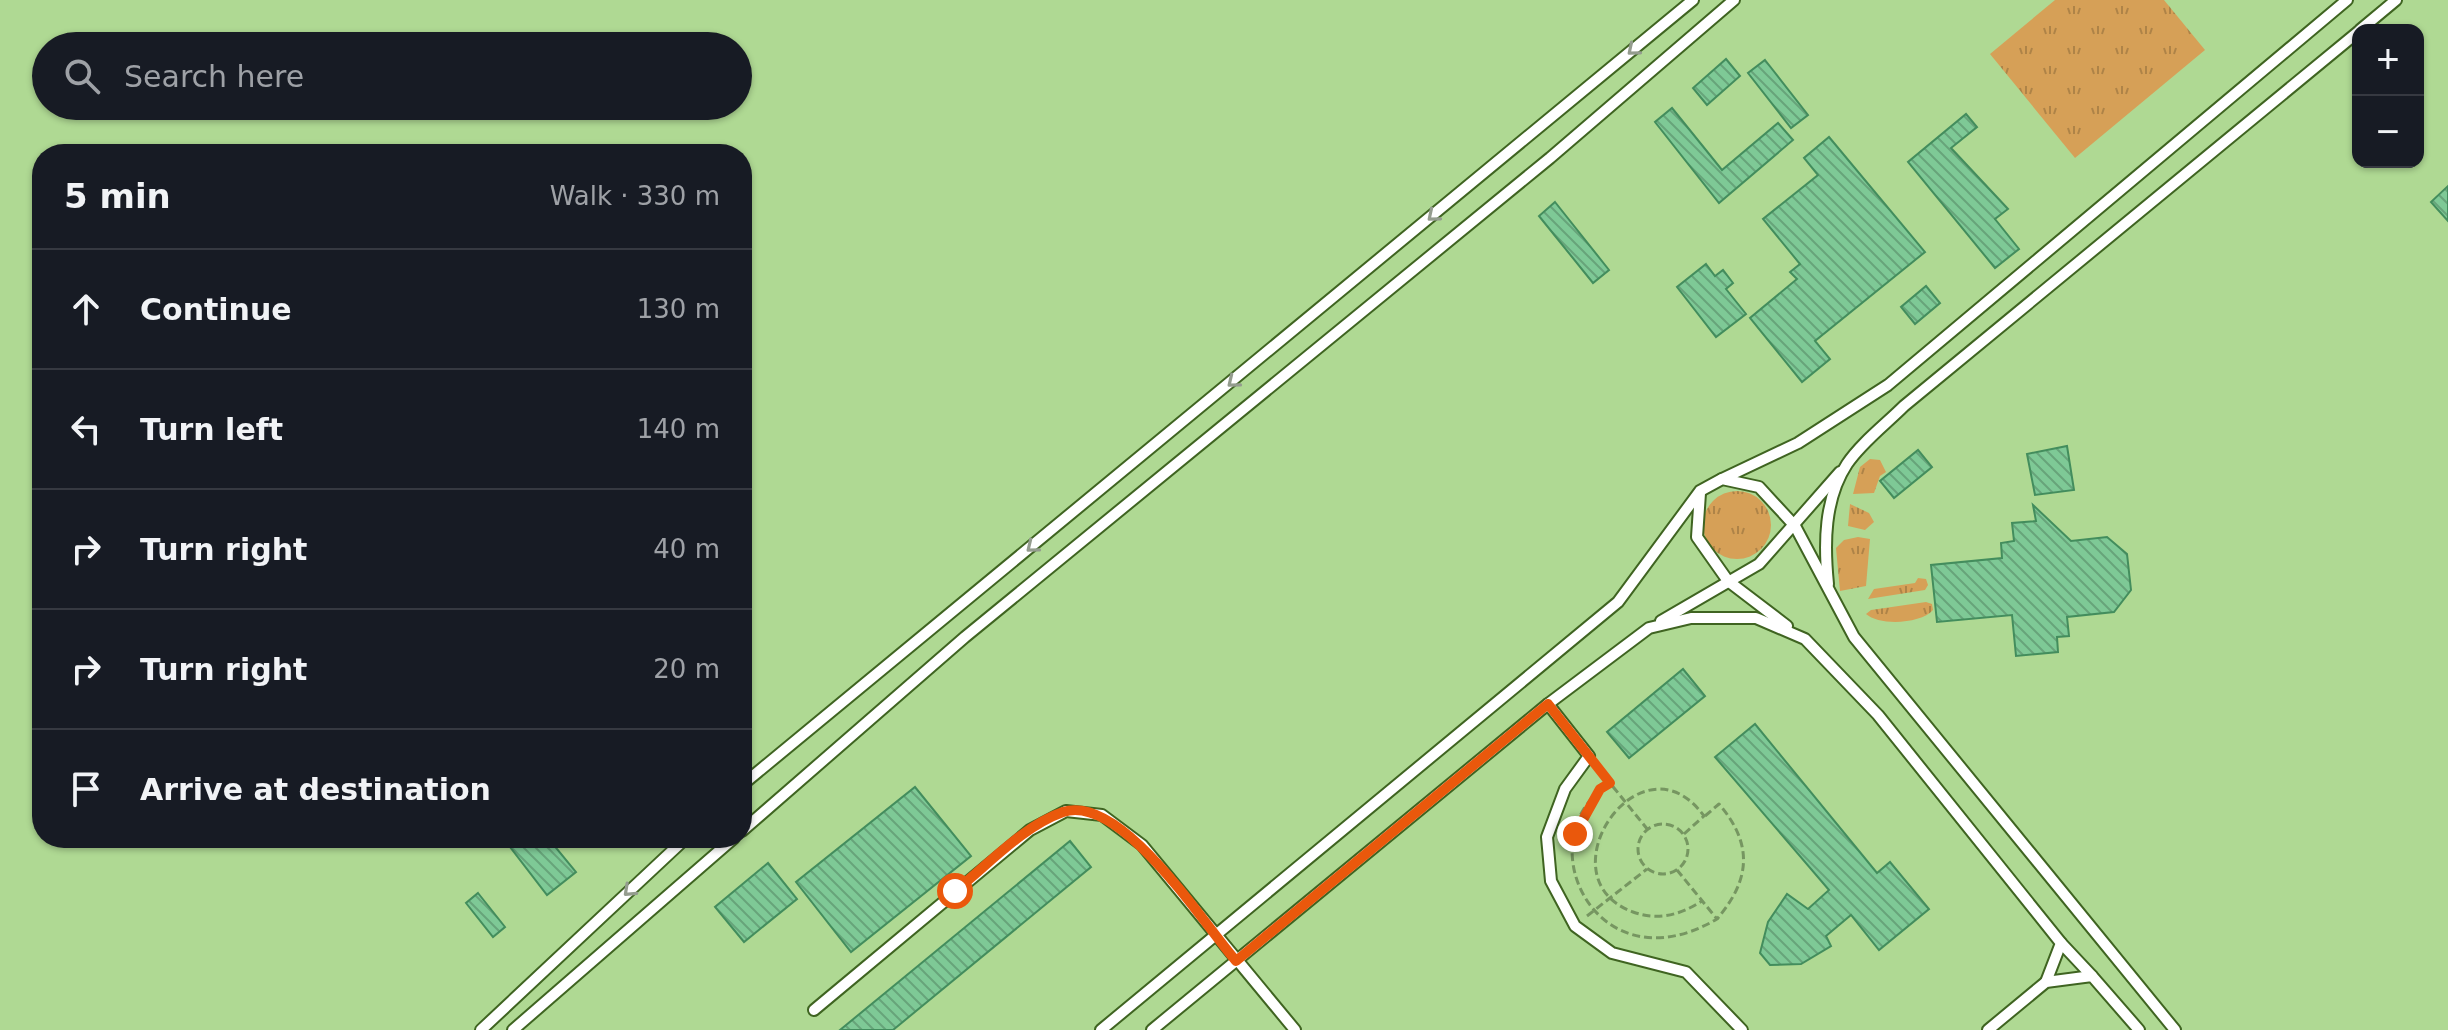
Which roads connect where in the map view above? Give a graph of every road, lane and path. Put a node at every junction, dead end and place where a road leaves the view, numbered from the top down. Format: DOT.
graph roads {
  1 [pos="1693,0"];
  2 [pos="1734,0"];
  3 [pos="2347,0"];
  4 [pos="2396,0"];
  5 [pos="2367,24"];
  6 [pos="2352,37"];
  7 [pos="1847,463"];
  8 [pos="1722,479"];
  9 [pos="1700,491"];
  10 [pos="1795,526"];
  11 [pos="1728,581"];
  12 [pos="1829,592"];
  13 [pos="1649,628"];
  14 [pos="1805,639"];
  15 [pos="1548,704"];
  16 [pos="1589,756"];
  17 [pos="752,777"];
  18 [pos="1610,783"];
  19 [pos="1626,803"];
  20 [pos="1704,816"];
  21 [pos="752,822"];
  22 [pos="1648,830"];
  23 [pos="1684,834"];
  24 [pos="675,848"];
  25 [pos="722,848"];
  26 [pos="1647,869"];
  27 [pos="1677,870"];
  28 [pos="1611,897"];
  29 [pos="1702,901"];
  30 [pos="1594,911"];
  31 [pos="1717,919"];
  32 [pos="1575,926"];
  33 [pos="1214,936"];
  34 [pos="2061,943"];
  35 [pos="1236,961"];
  36 [pos="2092,976"];
  37 [pos="2046,982"];
  38 [pos="814,1010"];
  39 [pos="481,1030"];
  40 [pos="513,1030"];
  41 [pos="1101,1030"];
  42 [pos="1152,1030"];
  43 [pos="1295,1030"];
  44 [pos="1742,1030"];
  45 [pos="1988,1030"];
  46 [pos="2139,1030"];
  47 [pos="2175,1030"];
  1 -- 17 [label="lane, one-way"];
  2 -- 21 [label="lane"];
  3 -- 8 [label="lane"];
  4 -- 5 [label="lane"];
  6 -- 7 [label="lane"];
  7 -- 10 [label="lane"];
  7 -- 12 [label="lane"];
  8 -- 9 [label="lane"];
  8 -- 10 [label="lane"];
  9 -- 11 [label="lane"];
  9 -- 33 [label="lane"];
  10 -- 11 [label="lane"];
  10 -- 12 [label="lane"];
  11 -- 13 [label="lane"];
  11 -- 14 [label="lane"];
  12 -- 47 [label="lane"];
  13 -- 14 [label="lane"];
  13 -- 15 [label="lane"];
  14 -- 34 [label="lane"];
  15 -- 16 [label="lane"];
  15 -- 35 [label="lane"];
  16 -- 18 [label="path"];
  16 -- 32 [label="lane"];
  18 -- 19 [label="path"];
  18 -- 30 [label="path"];
  19 -- 20 [label="path"];
  19 -- 22 [label="path"];
  19 -- 28 [label="path"];
  20 -- 23 [label="path"];
  20 -- 31 [label="path"];
  22 -- 23 [label="path"];
  22 -- 26 [label="path"];
  23 -- 27 [label="path"];
  24 -- 39 [label="lane, one-way"];
  25 -- 40 [label="lane"];
  26 -- 27 [label="path"];
  26 -- 28 [label="path"];
  27 -- 29 [label="path"];
  28 -- 29 [label="path"];
  28 -- 30 [label="path"];
  29 -- 31 [label="path"];
  30 -- 31 [label="path"];
  30 -- 32 [label="path"];
  32 -- 44 [label="lane"];
  33 -- 35 [label="lane"];
  33 -- 38 [label="lane"];
  33 -- 41 [label="lane"];
  34 -- 36 [label="lane"];
  34 -- 37 [label="lane"];
  35 -- 42 [label="lane"];
  35 -- 43 [label="lane"];
  36 -- 37 [label="lane"];
  36 -- 46 [label="lane"];
  37 -- 45 [label="lane"];
}
